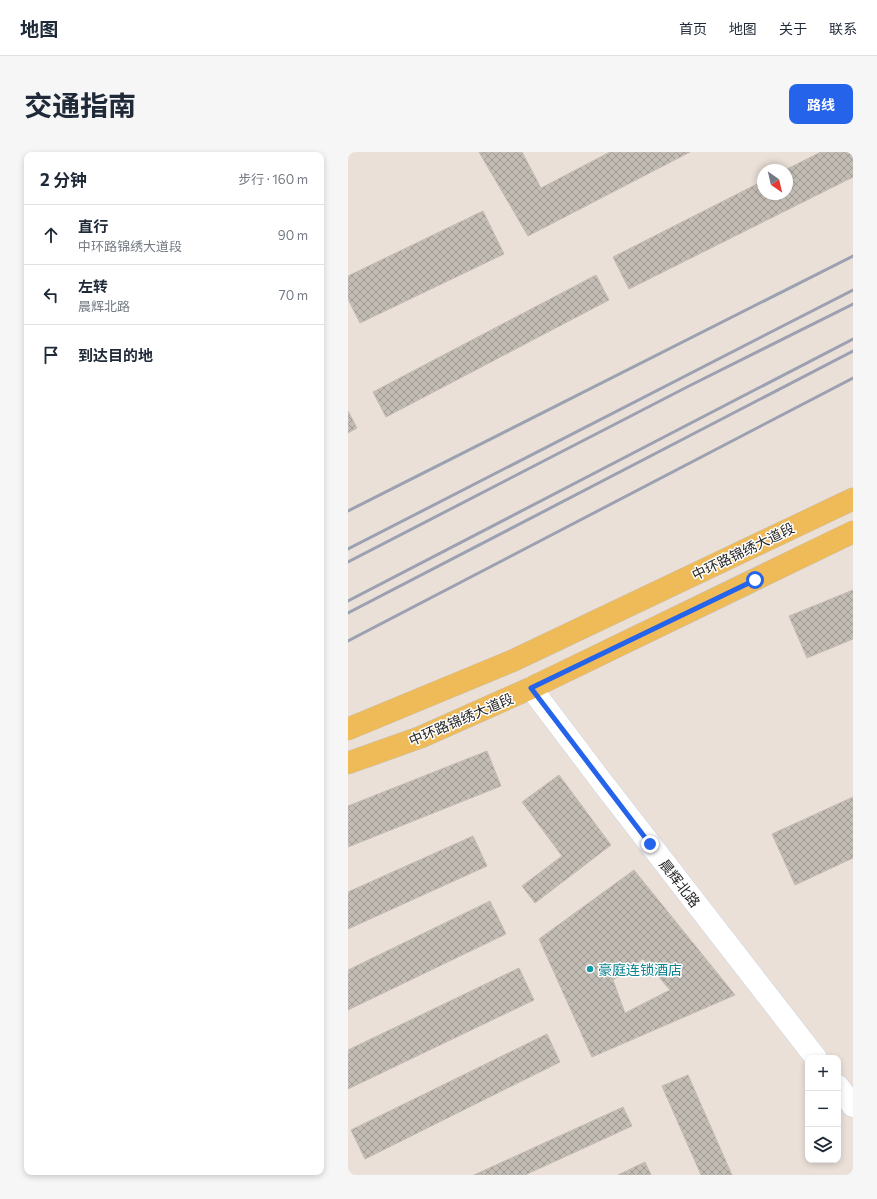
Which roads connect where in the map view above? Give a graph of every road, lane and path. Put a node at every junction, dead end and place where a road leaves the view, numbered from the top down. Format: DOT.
graph roads {
  1 [pos="853,499"];
  2 [pos="853,532"];
  3 [pos="531,688"];
  4 [pos="348,729"];
  5 [pos="348,763"];
  6 [pos="814,1055"];
  7 [pos="841,1090"];
  8 [pos="853,1106"];
  1 -- 4 [label="main road, 中环路锦绣大道段"];
  2 -- 3 [label="main road, 中环路锦绣大道段"];
  3 -- 5 [label="main road, 中环路锦绣大道段"];
  3 -- 6 [label="street, 晨辉北路"];
  7 -- 8 [label="street"];
}
